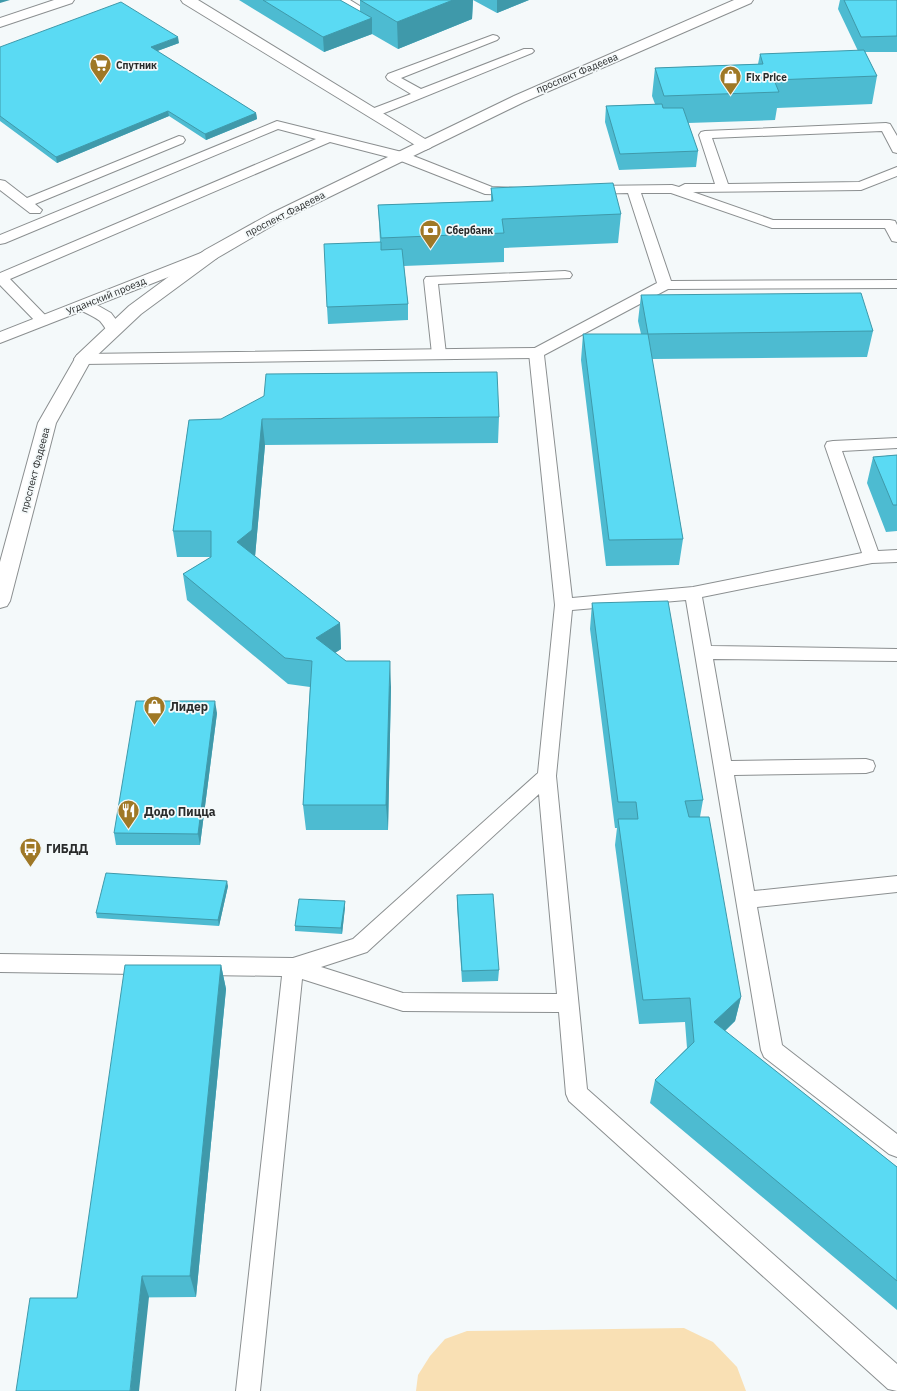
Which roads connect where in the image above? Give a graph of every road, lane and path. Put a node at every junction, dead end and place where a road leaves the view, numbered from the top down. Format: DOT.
graph roads {
  1 [pos="67,0"];
  2 [pos="188,0"];
  3 [pos="342,0"];
  4 [pos="746,0"];
  5 [pos="366,13"];
  6 [pos="0,23"];
  7 [pos="493,38"];
  8 [pos="528,51"];
  9 [pos="420,94"];
  10 [pos="373,113"];
  11 [pos="328,138"];
  12 [pos="179,140"];
  13 [pos="425,145"];
  14 [pos="897,149"];
  15 [pos="401,156"];
  16 [pos="897,171"];
  17 [pos="0,184"];
  18 [pos="723,188"];
  19 [pos="633,189"];
  20 [pos="672,189"];
  21 [pos="578,190"];
  22 [pos="530,191"];
  23 [pos="26,203"];
  24 [pos="49,220"];
  25 [pos="897,238"];
  26 [pos="0,240"];
  27 [pos="211,254"];
  28 [pos="564,275"];
  29 [pos="0,278"];
  30 [pos="897,284"];
  31 [pos="665,285"];
  32 [pos="82,305"];
  33 [pos="43,321"];
  34 [pos="114,329"];
  35 [pos="0,338"];
  36 [pos="536,353"];
  37 [pos="439,354"];
  38 [pos="83,359"];
  39 [pos="897,443"];
  40 [pos="897,556"];
  41 [pos="872,557"];
  42 [pos="693,593"];
  43 [pos="0,601"];
  44 [pos="564,605"];
  45 [pos="703,652"];
  46 [pos="897,655"];
  47 [pos="866,766"];
  48 [pos="724,768"];
  49 [pos="547,776"];
  50 [pos="897,884"];
  51 [pos="747,900"];
  52 [pos="0,963"];
  53 [pos="292,967"];
  54 [pos="569,1003"];
  55 [pos="897,1147"];
  56 [pos="897,1380"];
  57 [pos="248,1391"];
  1 -- 6 [label="street"];
  2 -- 10 [label="street"];
  3 -- 5 [label="lane"];
  4 -- 13 [label="street, проспект Фадеева"];
  7 -- 9 [label="lane"];
  8 -- 9 [label="lane"];
  9 -- 10 [label="lane"];
  10 -- 13 [label="street"];
  11 -- 15 [label="lane"];
  11 -- 24 [label="lane"];
  11 -- 29 [label="lane"];
  12 -- 23 [label="lane"];
  13 -- 15 [label="street, проспект Фадеева"];
  14 -- 18 [label="lane"];
  15 -- 22 [label="lane"];
  15 -- 27 [label="street, проспект Фадеева"];
  16 -- 18 [label="lane"];
  17 -- 23 [label="lane"];
  18 -- 20 [label="lane"];
  19 -- 20 [label="lane"];
  19 -- 21 [label="lane"];
  19 -- 31 [label="lane"];
  20 -- 25 [label="lane"];
  23 -- 24 [label="lane"];
  24 -- 26 [label="lane"];
  27 -- 32 [label="street, Угданский проезд"];
  27 -- 34 [label="street, проспект Фадеева"];
  28 -- 37 [label="lane"];
  29 -- 33 [label="lane"];
  30 -- 31 [label="lane"];
  31 -- 36 [label="lane"];
  32 -- 33 [label="street, Угданский проезд"];
  32 -- 34 [label="street"];
  33 -- 35 [label="street, Угданский проезд"];
  34 -- 38 [label="street, проспект Фадеева"];
  36 -- 37 [label="street"];
  36 -- 44 [label="lane"];
  37 -- 38 [label="street"];
  38 -- 43 [label="street, проспект Фадеева"];
  39 -- 41 [label="lane"];
  40 -- 41 [label="lane"];
  41 -- 42 [label="lane"];
  42 -- 44 [label="lane"];
  42 -- 45 [label="lane"];
  44 -- 49 [label="lane"];
  45 -- 46 [label="lane"];
  45 -- 48 [label="lane"];
  47 -- 48 [label="lane"];
  48 -- 51 [label="lane"];
  49 -- 53 [label="lane"];
  49 -- 54 [label="lane"];
  50 -- 51 [label="lane"];
  51 -- 55 [label="lane"];
  52 -- 53 [label="lane"];
  53 -- 54 [label="lane"];
  53 -- 57 [label="lane"];
  54 -- 56 [label="lane"];
}
